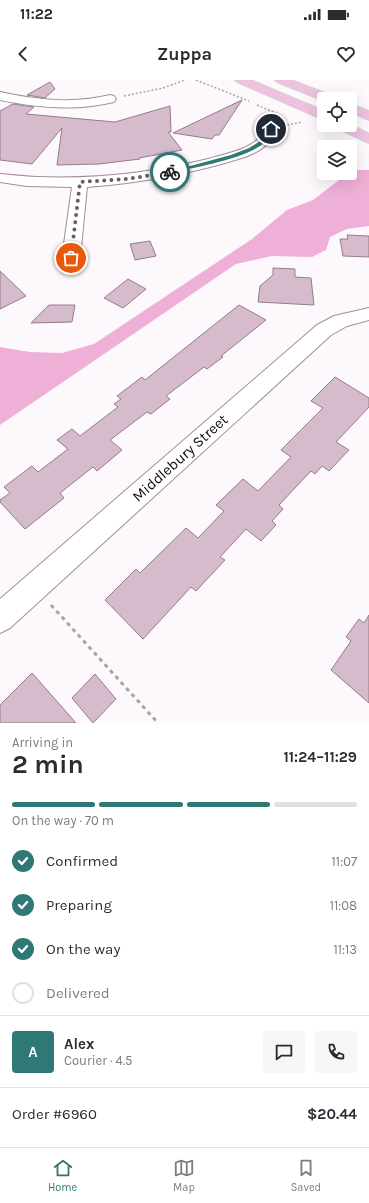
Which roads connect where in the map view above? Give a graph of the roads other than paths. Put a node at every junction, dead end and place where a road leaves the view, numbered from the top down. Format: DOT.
graph roads {
  1 [pos="242,80"];
  2 [pos="281,80"];
  3 [pos="317,94"];
  4 [pos="0,96"];
  5 [pos="110,99"];
  6 [pos="357,111"];
  7 [pos="317,113"];
  8 [pos="369,116"];
  9 [pos="271,129"];
  10 [pos="355,132"];
  11 [pos="369,139"];
  12 [pos="0,178"];
  13 [pos="80,182"];
  14 [pos="71,258"];
  15 [pos="369,314"];
  16 [pos="0,618"];
  1 -- 7 [label="main road"];
  2 -- 3 [label="main road"];
  4 -- 5 [label="street"];
  6 -- 8 [label="main road"];
  9 -- 13 [label="street"];
  10 -- 11 [label="main road"];
  12 -- 13 [label="street"];
  13 -- 14 [label="street"];
  15 -- 16 [label="street, Middlebury Street"];
}
